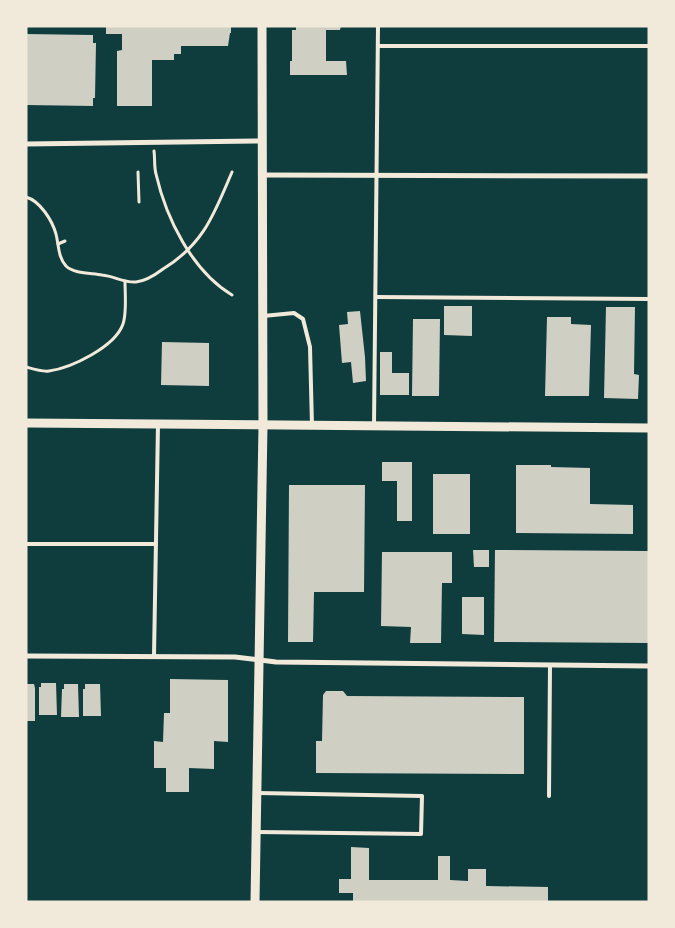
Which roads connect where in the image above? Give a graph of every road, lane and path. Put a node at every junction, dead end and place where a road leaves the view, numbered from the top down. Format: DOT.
graph roads {
  1 [pos="262,26"];
  2 [pos="378,26"];
  3 [pos="378,46"];
  4 [pos="649,46"];
  5 [pos="262,141"];
  6 [pos="154,142"];
  7 [pos="26,144"];
  8 [pos="138,172"];
  9 [pos="232,172"];
  10 [pos="377,174"];
  11 [pos="263,175"];
  12 [pos="649,176"];
  13 [pos="26,197"];
  14 [pos="139,202"];
  15 [pos="65,241"];
  16 [pos="58,244"];
  17 [pos="188,250"];
  18 [pos="125,282"];
  19 [pos="232,295"];
  20 [pos="376,297"];
  21 [pos="649,299"];
  22 [pos="263,316"];
  23 [pos="26,367"];
  24 [pos="26,423"];
  25 [pos="158,424"];
  26 [pos="263,425"];
  27 [pos="312,426"];
  28 [pos="374,426"];
  29 [pos="649,428"];
  30 [pos="26,544"];
  31 [pos="156,544"];
  32 [pos="26,656"];
  33 [pos="154,656"];
  34 [pos="259,658"];
  35 [pos="550,665"];
  36 [pos="649,666"];
  37 [pos="256,793"];
  38 [pos="549,796"];
  39 [pos="255,832"];
  40 [pos="255,902"];
  1 -- 5 [label="street"];
  2 -- 3 [label="lane"];
  3 -- 4 [label="lane"];
  3 -- 10 [label="lane"];
  5 -- 6 [label="street"];
  5 -- 11 [label="street"];
  6 -- 7 [label="street"];
  6 -- 17 [label="path"];
  8 -- 14 [label="path"];
  9 -- 17 [label="path"];
  10 -- 11 [label="street"];
  10 -- 12 [label="street"];
  10 -- 20 [label="lane"];
  11 -- 22 [label="street"];
  13 -- 16 [label="path"];
  15 -- 16 [label="path"];
  16 -- 18 [label="path"];
  17 -- 18 [label="path"];
  17 -- 19 [label="path"];
  18 -- 23 [label="path"];
  20 -- 21 [label="lane"];
  20 -- 28 [label="lane"];
  22 -- 26 [label="street"];
  22 -- 27 [label="lane"];
  24 -- 25 [label="street"];
  25 -- 26 [label="street"];
  25 -- 31 [label="lane"];
  26 -- 27 [label="street"];
  26 -- 34 [label="street"];
  27 -- 28 [label="street"];
  28 -- 29 [label="street"];
  30 -- 31 [label="lane"];
  31 -- 33 [label="lane"];
  32 -- 33 [label="street"];
  33 -- 34 [label="street"];
  34 -- 35 [label="street"];
  34 -- 37 [label="street"];
  35 -- 36 [label="street"];
  35 -- 38 [label="lane"];
  37 -- 39 [label="street"];
  37 -- 39 [label="lane"];
  39 -- 40 [label="street"];
}
